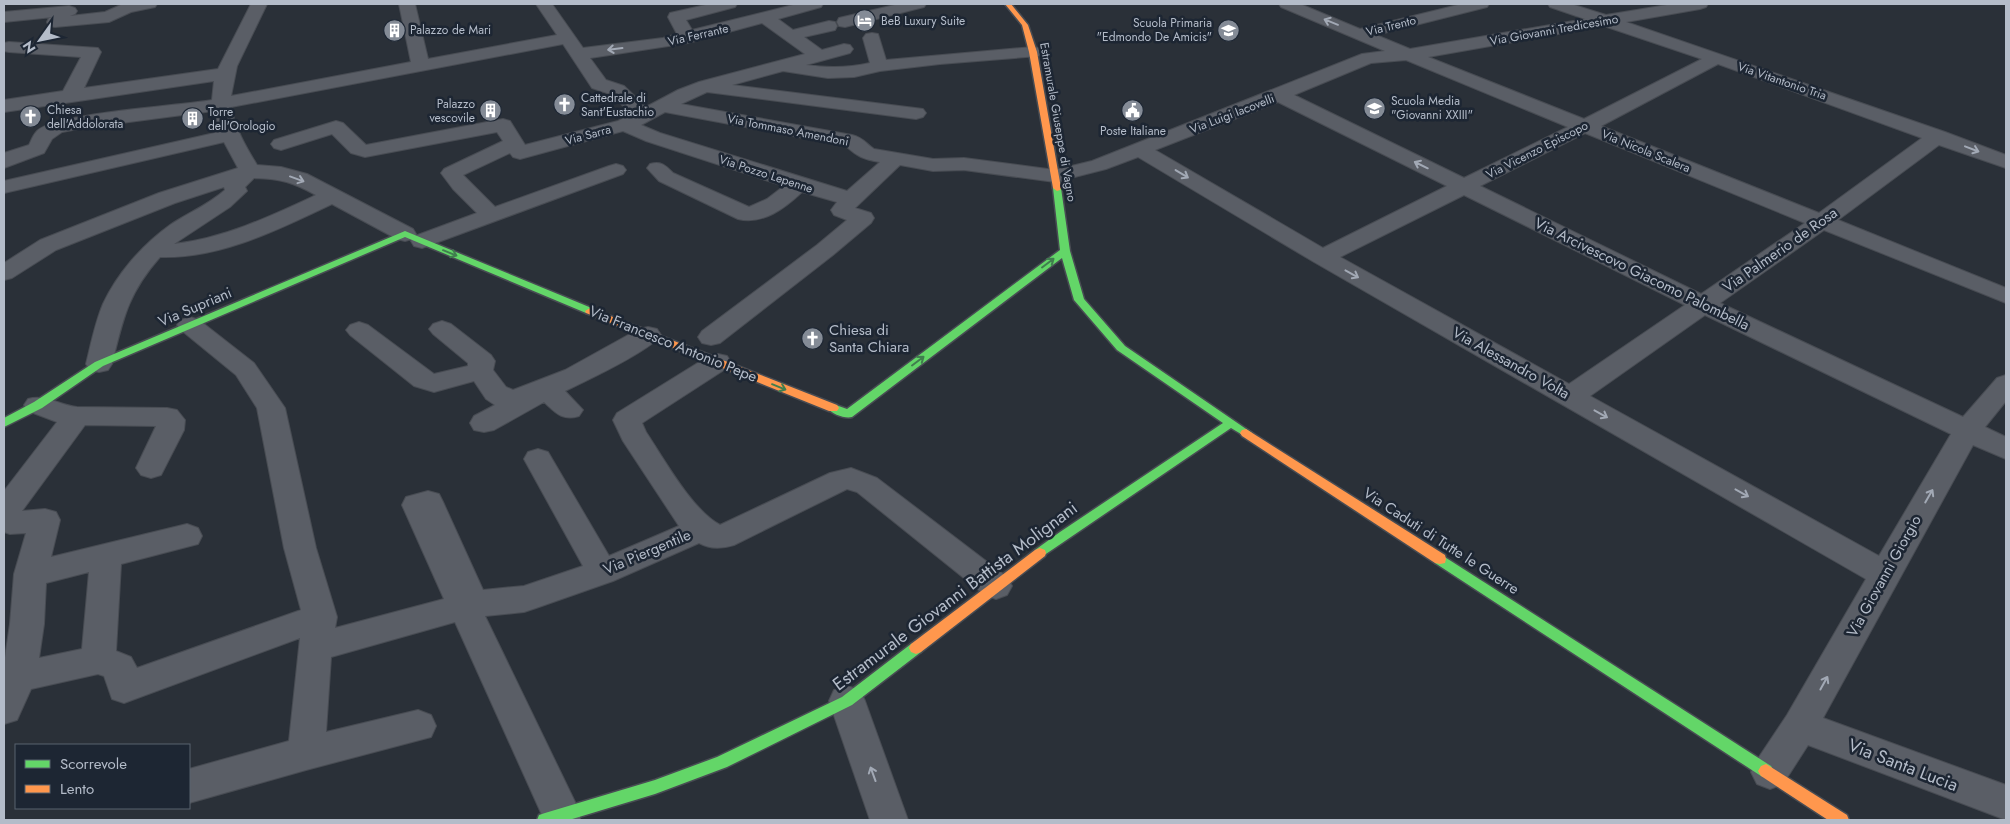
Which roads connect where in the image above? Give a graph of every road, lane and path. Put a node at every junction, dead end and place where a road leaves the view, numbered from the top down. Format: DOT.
graph roads {
  1 [pos="149,4"];
  2 [pos="259,4"];
  3 [pos="407,4"];
  4 [pos="544,4"];
  5 [pos="729,4"];
  6 [pos="815,4"];
  7 [pos="918,4"];
  8 [pos="1008,4"];
  9 [pos="1287,4"];
  10 [pos="1481,4"];
  11 [pos="1556,4"];
  12 [pos="1700,4"];
  13 [pos="75,8"];
  14 [pos="4,17"];
  15 [pos="766,18"];
  16 [pos="1606,21"];
  17 [pos="55,22"];
  18 [pos="642,27"];
  19 [pos="1360,34"];
  20 [pos="792,35"];
  21 [pos="567,38"];
  22 [pos="688,38"];
  23 [pos="872,38"];
  24 [pos="650,45"];
  25 [pos="6,49"];
  26 [pos="844,49"];
  27 [pos="1032,52"];
  28 [pos="578,54"];
  29 [pos="1408,55"];
  30 [pos="818,56"];
  31 [pos="1716,58"];
  32 [pos="421,66"];
  33 [pos="779,66"];
  34 [pos="880,66"];
  35 [pos="224,74"];
  36 [pos="706,86"];
  37 [pos="100,91"];
  38 [pos="70,96"];
  39 [pos="1279,96"];
  40 [pos="221,104"];
  41 [pos="4,106"];
  42 [pos="663,106"];
  43 [pos="916,112"];
  44 [pos="644,114"];
  45 [pos="83,122"];
  46 [pos="625,125"];
  47 [pos="1585,126"];
  48 [pos="230,135"];
  49 [pos="1938,136"];
  50 [pos="514,143"];
  51 [pos="281,144"];
  52 [pos="1140,150"];
  53 [pos="13,158"];
  54 [pos="896,158"];
  55 [pos="2006,162"];
  56 [pos="657,168"];
  57 [pos="616,170"];
  58 [pos="250,171"];
  59 [pos="1055,176"];
  60 [pos="799,184"];
  61 [pos="1465,186"];
  62 [pos="4,187"];
  63 [pos="332,196"];
  64 [pos="852,199"];
  65 [pos="491,216"];
  66 [pos="1822,222"];
  67 [pos="414,237"];
  68 [pos="154,250"];
  69 [pos="1065,251"];
  70 [pos="1322,257"];
  71 [pos="4,273"];
  72 [pos="2006,296"];
  73 [pos="1704,305"];
  74 [pos="190,325"];
  75 [pos="442,329"];
  76 [pos="359,330"];
  77 [pos="648,335"];
  78 [pos="707,349"];
  79 [pos="99,364"];
  80 [pos="480,371"];
  81 [pos="2006,384"];
  82 [pos="547,389"];
  83 [pos="1571,396"];
  84 [pos="38,405"];
  85 [pos="569,410"];
  86 [pos="77,416"];
  87 [pos="4,423"];
  88 [pos="484,423"];
  89 [pos="1231,423"];
  90 [pos="1967,430"];
  91 [pos="2006,449"];
  92 [pos="538,460"];
  93 [pos="151,468"];
  94 [pos="4,512"];
  95 [pos="4,521"];
  96 [pos="702,529"];
  97 [pos="187,536"];
  98 [pos="106,555"];
  99 [pos="602,572"];
  100 [pos="30,574"];
  101 [pos="1884,574"];
  102 [pos="996,586"];
  103 [pos="474,604"];
  104 [pos="318,631"];
  105 [pos="98,660"];
  106 [pos="19,677"];
  107 [pos="847,701"];
  108 [pos="4,709"];
  109 [pos="418,726"];
  110 [pos="1800,726"];
  111 [pos="306,753"];
  112 [pos="1770,772"];
  113 [pos="190,786"];
  114 [pos="2006,803"];
  115 [pos="556,819"];
  116 [pos="889,820"];
  117 [pos="1841,820"];
  1 -- 17 [label="street"];
  2 -- 35 [label="street"];
  3 -- 32 [label="street"];
  4 -- 21 [label="street"];
  5 -- 22 [label="street"];
  6 -- 15 [label="street, Via Ferrante"];
  7 -- 20 [label="street"];
  8 -- 27 [label="street, Estramurale Giuseppe di Vagno"];
  19 -- 9 [label="street, Via Nicola Scalera, one-way"];
  10 -- 19 [label="street, Via Trento"];
  11 -- 16 [label="street, Via Vitantonio Tria"];
  12 -- 16 [label="street, Via Giovanni Tredicesimo"];
  13 -- 14 [label="street"];
  13 -- 17 [label="street"];
  15 -- 20 [label="street"];
  15 -- 22 [label="street, Via Ferrante"];
  16 -- 29 [label="street, Via Giovanni Tredicesimo"];
  16 -- 31 [label="street, Via Vitantonio Tria"];
  17 -- 25 [label="street"];
  18 -- 24 [label="street"];
  19 -- 29 [label="street, Via Nicola Scalera"];
  20 -- 30 [label="street"];
  21 -- 28 [label="street"];
  21 -- 32 [label="street"];
  22 -- 24 [label="street, Via Ferrante"];
  23 -- 34 [label="street"];
  24 -- 28 [label="street, Via Ferrante, one-way"];
  25 -- 38 [label="street"];
  26 -- 30 [label="street, Via Sarra"];
  27 -- 34 [label="street"];
  27 -- 59 [label="street, Estramurale Giuseppe di Vagno"];
  28 -- 44 [label="street"];
  29 -- 39 [label="street, Via Luigi Iacovelli"];
  29 -- 47 [label="street, Via Nicola Scalera"];
  30 -- 33 [label="street, Via Sarra"];
  31 -- 47 [label="street, Via Vicenzo Episcopo"];
  31 -- 49 [label="street, Via Vitantonio Tria"];
  32 -- 40 [label="street"];
  33 -- 34 [label="street"];
  33 -- 36 [label="street, Via Sarra"];
  35 -- 37 [label="street"];
  35 -- 40 [label="street"];
  36 -- 42 [label="street, Via Sarra"];
  36 -- 43 [label="street, Via Tommaso Amendoni"];
  37 -- 38 [label="street"];
  37 -- 45 [label="street"];
  38 -- 41 [label="street"];
  39 -- 52 [label="street, Via Luigi Iacovelli"];
  61 -- 39 [label="street, Via Arcivescovo Giacomo Palombella, one-way"];
  40 -- 45 [label="street"];
  40 -- 48 [label="street"];
  42 -- 44 [label="street, Via Sarra"];
  42 -- 54 [label="street, Via Tommaso Amendoni"];
  44 -- 46 [label="street, Via Sarra"];
  45 -- 53 [label="street"];
  46 -- 50 [label="street, Via Sarra"];
  46 -- 60 [label="street, Via Pozzo Lepenne"];
  47 -- 61 [label="street, Via Vicenzo Episcopo"];
  47 -- 66 [label="street, Via Nicola Scalera"];
  48 -- 58 [label="street"];
  48 -- 62 [label="street"];
  49 -- 55 [label="street, Via Vitantonio Tria, one-way"];
  49 -- 66 [label="street, Via Palmerio de Rosa"];
  50 -- 51 [label="street"];
  50 -- 65 [label="street"];
  52 -- 59 [label="street, Via Luigi Iacovelli"];
  52 -- 70 [label="street, Via Alessandro Volta, one-way"];
  54 -- 59 [label="street, Via Tommaso Amendoni"];
  54 -- 64 [label="street"];
  56 -- 60 [label="street"];
  57 -- 65 [label="street"];
  58 -- 63 [label="street, Via Francesco Antonio Pepe, one-way"];
  58 -- 68 [label="street"];
  58 -- 71 [label="street"];
  59 -- 69 [label="street, Estramurale Giuseppe di Vagno"];
  60 -- 64 [label="street, Via Pozzo Lepenne"];
  61 -- 70 [label="street, Via Vicenzo Episcopo"];
  61 -- 73 [label="street, Via Arcivescovo Giacomo Palombella"];
  63 -- 67 [label="street, Via Francesco Antonio Pepe"];
  63 -- 68 [label="street"];
  64 -- 78 [label="street"];
  65 -- 67 [label="street"];
  66 -- 72 [label="street, Via Nicola Scalera"];
  66 -- 73 [label="street, Via Palmerio de Rosa"];
  67 -- 74 [label="street, Via Supriani"];
  67 -- 77 [label="street, Via Francesco Antonio Pepe, one-way"];
  68 -- 79 [label="street"];
  78 -- 69 [label="street, Via Francesco Antonio Pepe, one-way"];
  69 -- 89 [label="street, Via Caduti di Tutte le Guerre"];
  70 -- 83 [label="street, Via Alessandro Volta, one-way"];
  73 -- 83 [label="street, Via Palmerio de Rosa"];
  73 -- 90 [label="street, Via Arcivescovo Giacomo Palombella"];
  74 -- 79 [label="street, Via Supriani"];
  74 -- 104 [label="street"];
  75 -- 80 [label="street"];
  76 -- 80 [label="street"];
  77 -- 78 [label="street, Via Francesco Antonio Pepe"];
  77 -- 82 [label="street"];
  78 -- 96 [label="street"];
  79 -- 84 [label="street, Via Supriani"];
  80 -- 82 [label="street"];
  81 -- 90 [label="street, Via Giovanni Giorgio"];
  82 -- 85 [label="street"];
  82 -- 88 [label="street"];
  83 -- 101 [label="street, Via Alessandro Volta, one-way"];
  84 -- 86 [label="street"];
  84 -- 87 [label="street, Via Supriani"];
  86 -- 93 [label="street"];
  86 -- 94 [label="street"];
  89 -- 102 [label="street, Estramurale Giovanni Battista Molignani"];
  89 -- 112 [label="street, Via Caduti di Tutte le Guerre"];
  90 -- 91 [label="street, Via Arcivescovo Giacomo Palombella"];
  101 -- 90 [label="street, Via Giovanni Giorgio, one-way"];
  92 -- 99 [label="street"];
  95 -- 100 [label="street"];
  96 -- 99 [label="street, Via Piergentile"];
  96 -- 102 [label="street, Via Piergentile"];
  97 -- 98 [label="street"];
  98 -- 100 [label="street"];
  98 -- 105 [label="street"];
  99 -- 103 [label="street, Via Piergentile"];
  100 -- 106 [label="street"];
  110 -- 101 [label="street, Via Giovanni Giorgio, one-way"];
  102 -- 107 [label="street, Estramurale Giovanni Battista Molignani"];
  103 -- 104 [label="street, Via Piergentile"];
  103 -- 115 [label="street"];
  104 -- 105 [label="street, Via Piergentile"];
  104 -- 111 [label="street"];
  105 -- 106 [label="street"];
  106 -- 108 [label="street"];
  107 -- 115 [label="street, Estramurale Giovanni Battista Molignani"];
  116 -- 107 [label="street, one-way"];
  109 -- 111 [label="street"];
  110 -- 112 [label="street, Via Giovanni Giorgio"];
  110 -- 114 [label="street, Via Santa Lucia"];
  111 -- 113 [label="street"];
  112 -- 117 [label="street, Via Caduti di Tutte le Guerre"];
}
